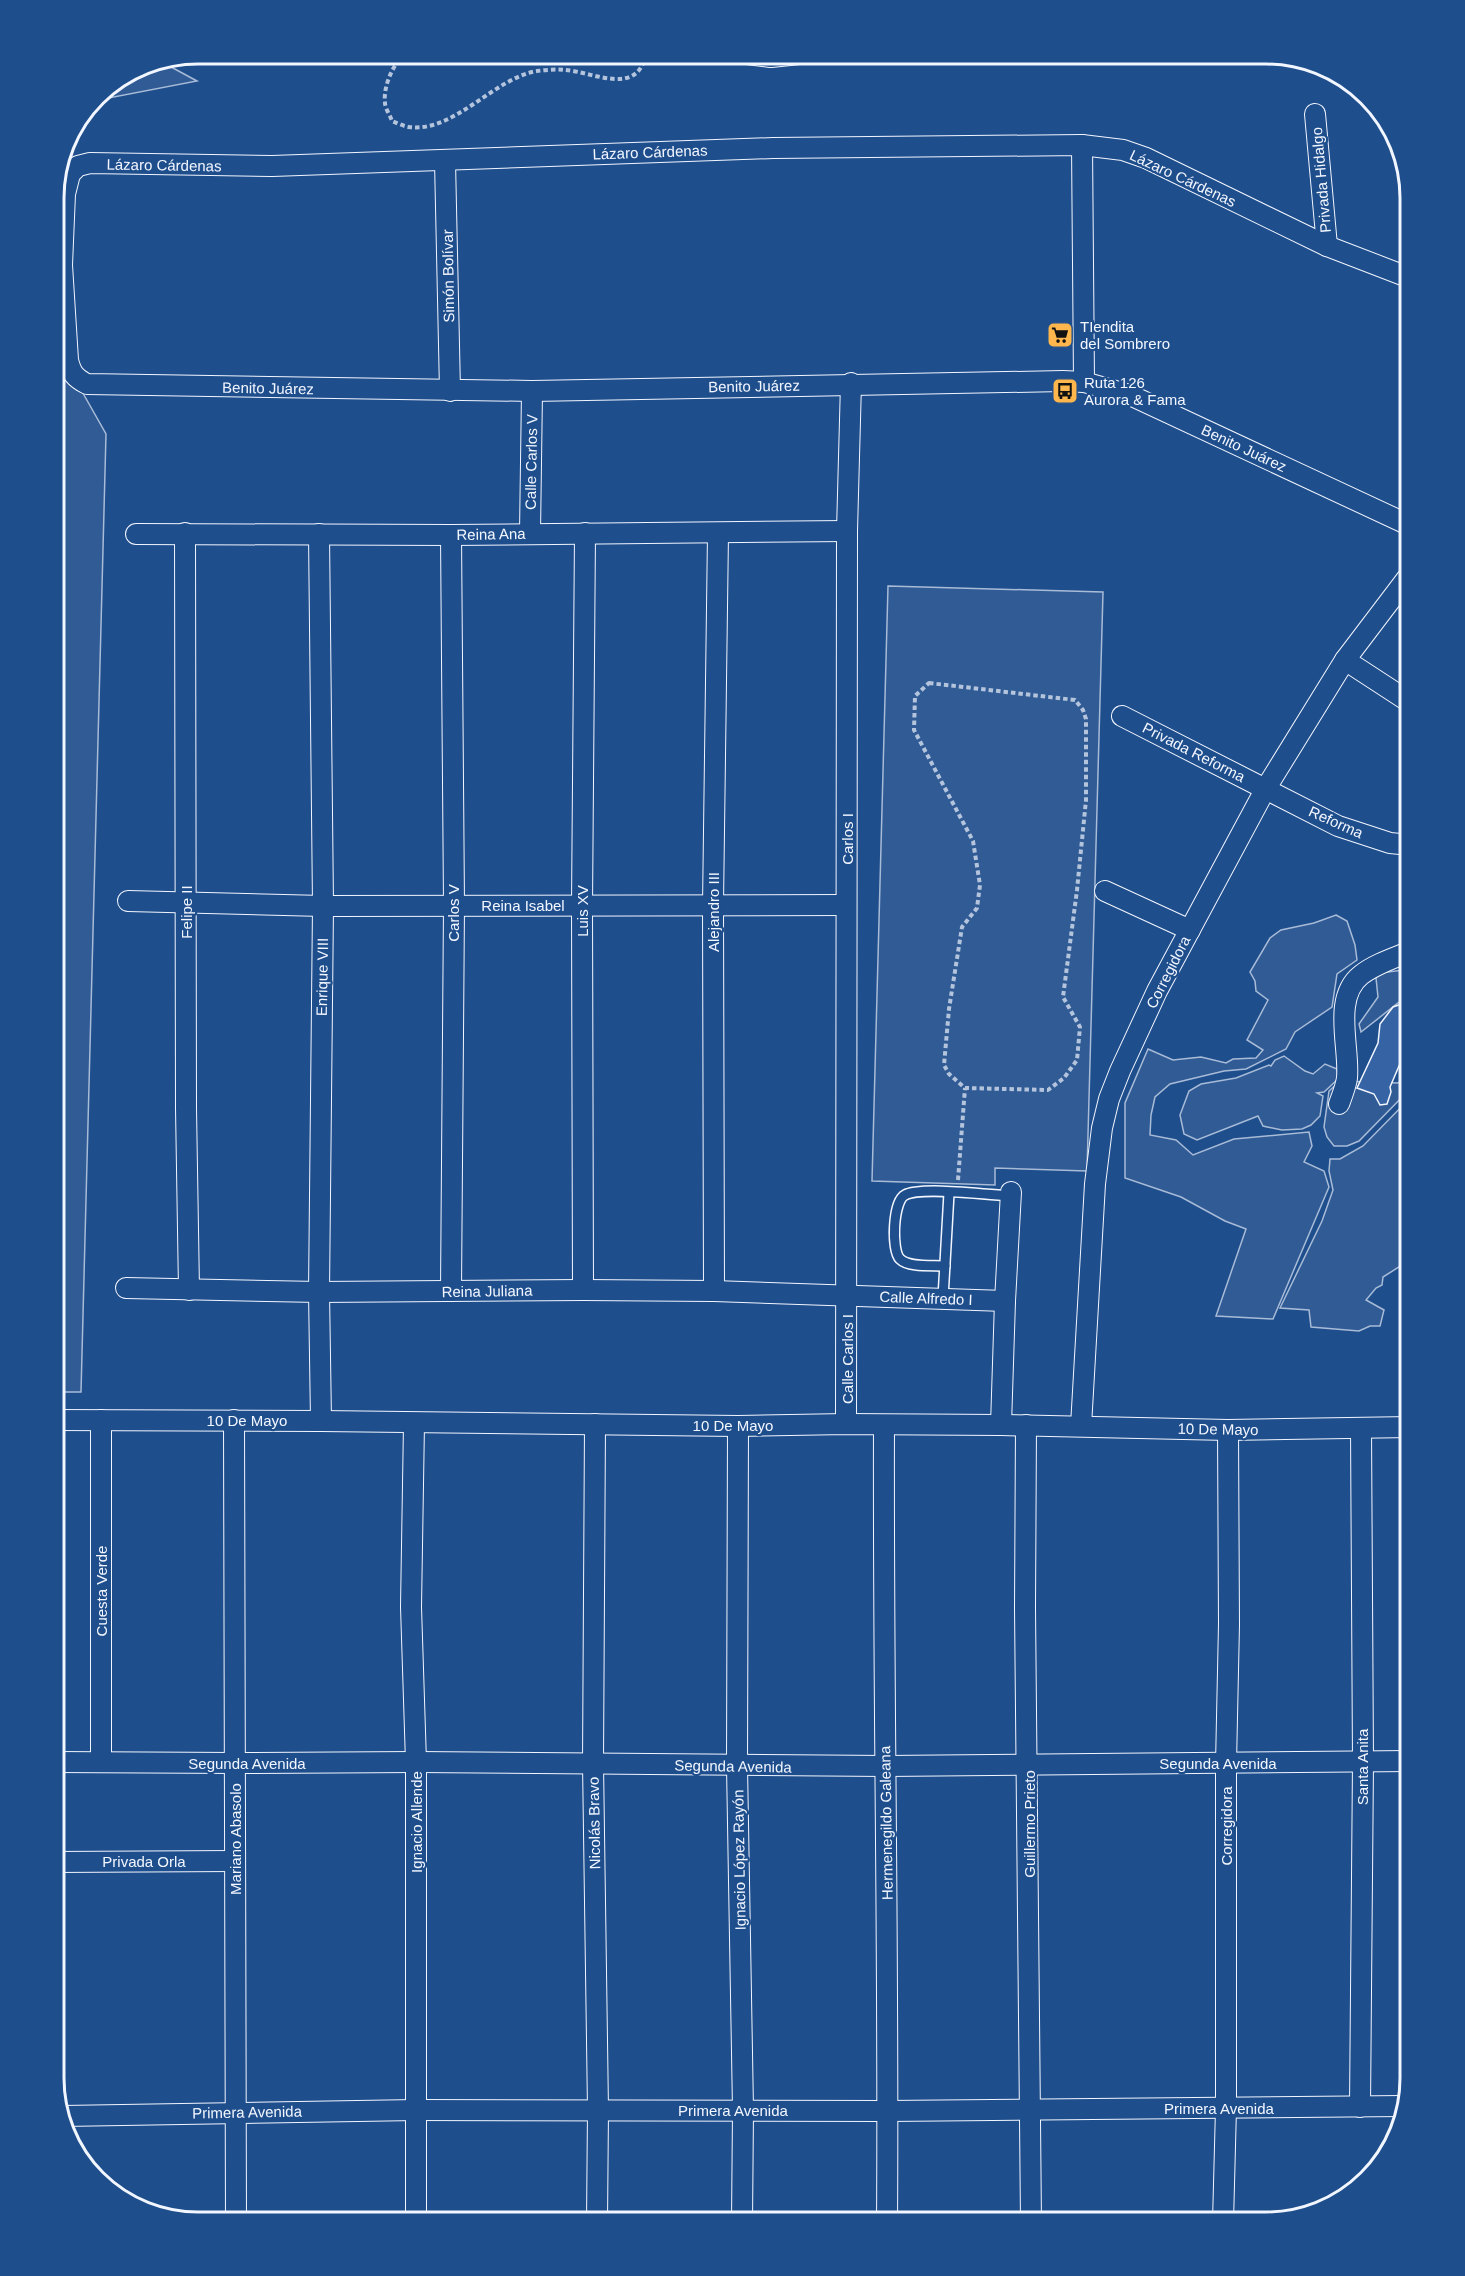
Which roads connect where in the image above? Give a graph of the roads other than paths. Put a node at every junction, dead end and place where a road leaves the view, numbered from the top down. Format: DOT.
graph roads {
  1 [pos="1315,114"];
  2 [pos="1082,145"];
  3 [pos="445,161"];
  4 [pos="65,194"];
  5 [pos="1327,246"];
  6 [pos="1400,274"];
  7 [pos="65,311"];
  8 [pos="71,372"];
  9 [pos="1084,382"];
  10 [pos="852,384"];
  11 [pos="450,391"];
  12 [pos="531,391"];
  13 [pos="1400,521"];
  14 [pos="847,531"];
  15 [pos="185,533"];
  16 [pos="530,533"];
  17 [pos="585,533"];
  18 [pos="718,533"];
  19 [pos="136,534"];
  20 [pos="319,534"];
  21 [pos="451,535"];
  22 [pos="1400,588"];
  23 [pos="1345,660"];
  24 [pos="1400,696"];
  25 [pos="1122,716"];
  26 [pos="1266,788"];
  27 [pos="1400,844"];
  28 [pos="1105,891"];
  29 [pos="128,901"];
  30 [pos="186,903"];
  31 [pos="454,905"];
  32 [pos="582,905"];
  33 [pos="713,905"];
  34 [pos="323,906"];
  35 [pos="846,906"];
  36 [pos="1190,930"];
  37 [pos="1400,956"];
  38 [pos="1339,1104"];
  39 [pos="953,1193"];
  40 [pos="1011,1194"];
  41 [pos="945,1266"];
  42 [pos="126,1288"];
  43 [pos="189,1290"];
  44 [pos="583,1290"];
  45 [pos="451,1291"];
  46 [pos="714,1291"];
  47 [pos="319,1292"];
  48 [pos="847,1295"];
  49 [pos="943,1298"];
  50 [pos="1005,1301"];
  51 [pos="64,1420"];
  52 [pos="101,1420"];
  53 [pos="234,1420"];
  54 [pos="321,1420"];
  55 [pos="414,1423"];
  56 [pos="595,1424"];
  57 [pos="846,1424"];
  58 [pos="884,1425"];
  59 [pos="1001,1425"];
  60 [pos="1026,1425"];
  61 [pos="738,1426"];
  62 [pos="1081,1426"];
  63 [pos="1400,1427"];
  64 [pos="1361,1428"];
  65 [pos="1228,1430"];
  66 [pos="101,1761"];
  67 [pos="1400,1761"];
  68 [pos="64,1762"];
  69 [pos="416,1762"];
  70 [pos="1363,1762"];
  71 [pos="593,1763"];
  72 [pos="235,1764"];
  73 [pos="1028,1764"];
  74 [pos="1226,1764"];
  75 [pos="737,1766"];
  76 [pos="886,1766"];
  77 [pos="235,1861"];
  78 [pos="64,1862"];
  79 [pos="1397,2106"];
  80 [pos="1360,2107"];
  81 [pos="1226,2108"];
  82 [pos="1031,2109"];
  83 [pos="416,2110"];
  84 [pos="598,2110"];
  85 [pos="743,2110"];
  86 [pos="236,2111"];
  87 [pos="888,2111"];
  88 [pos="70,2116"];
  89 [pos="236,2211"];
  90 [pos="416,2211"];
  91 [pos="597,2211"];
  92 [pos="742,2212"];
  93 [pos="887,2212"];
  94 [pos="1031,2212"];
  95 [pos="1223,2212"];
  1 -- 5 [label="street, Privada Hidalgo"];
  2 -- 3 [label="street, Lázaro Cárdenas"];
  2 -- 5 [label="street, Lázaro Cárdenas"];
  2 -- 9 [label="street"];
  3 -- 4 [label="street, Lázaro Cárdenas"];
  3 -- 11 [label="street, Simón Bolívar"];
  5 -- 6 [label="street, Lázaro Cárdenas"];
  7 -- 8 [label="street, Lázaro Cárdenas"];
  8 -- 11 [label="street, Benito Juárez"];
  9 -- 10 [label="street, Benito Juárez"];
  9 -- 13 [label="street, Benito Juárez"];
  10 -- 12 [label="street, Benito Juárez"];
  10 -- 14 [label="street, Carlos I"];
  11 -- 12 [label="street, Benito Juárez"];
  12 -- 16 [label="street, Calle Carlos V"];
  14 -- 18 [label="street, Reina Ana"];
  14 -- 35 [label="street, Carlos I"];
  15 -- 19 [label="street, Reina Ana"];
  15 -- 20 [label="street, Reina Ana"];
  15 -- 30 [label="street, Felipe II"];
  16 -- 17 [label="street, Reina Ana"];
  16 -- 21 [label="street, Reina Ana"];
  17 -- 18 [label="street, Reina Ana"];
  17 -- 32 [label="street, Luis XV"];
  18 -- 33 [label="street, Alejandro III"];
  20 -- 21 [label="street, Reina Ana"];
  20 -- 34 [label="street, Enrique VIII"];
  21 -- 31 [label="street, Carlos V"];
  22 -- 23 [label="street, Corregidora"];
  23 -- 24 [label="street"];
  23 -- 26 [label="street, Corregidora"];
  25 -- 26 [label="street, Privada Reforma"];
  26 -- 27 [label="street, Reforma"];
  26 -- 36 [label="street, Corregidora"];
  28 -- 36 [label="street"];
  29 -- 30 [label="street, Reina Isabel"];
  30 -- 34 [label="street, Reina Isabel"];
  30 -- 43 [label="street, Felipe II"];
  31 -- 32 [label="street, Reina Isabel"];
  31 -- 34 [label="street, Reina Isabel"];
  31 -- 45 [label="street, Carlos V"];
  32 -- 33 [label="street, Reina Isabel"];
  32 -- 44 [label="street, Luis XV"];
  33 -- 35 [label="street, Reina Isabel"];
  33 -- 46 [label="street, Alejandro III"];
  34 -- 47 [label="street, Enrique VIII"];
  35 -- 48 [label="street, Carlos I"];
  36 -- 62 [label="street, Corregidora"];
  37 -- 38 [label="street"];
  39 -- 40 [label="lane"];
  39 -- 41 [label="lane"];
  39 -- 41 [label="lane"];
  40 -- 50 [label="street"];
  41 -- 49 [label="lane"];
  42 -- 43 [label="street, Reina Juliana"];
  43 -- 47 [label="street, Reina Juliana"];
  44 -- 45 [label="street, Reina Juliana"];
  44 -- 46 [label="street, Reina Juliana"];
  45 -- 47 [label="street, Reina Juliana"];
  46 -- 48 [label="street, Reina Juliana"];
  47 -- 54 [label="street, Enrique VIII"];
  48 -- 49 [label="street, Calle Alfredo I"];
  48 -- 57 [label="street, Calle Carlos I"];
  49 -- 50 [label="street, Calle Alfredo I"];
  50 -- 59 [label="street"];
  51 -- 52 [label="street, 10 De Mayo"];
  52 -- 53 [label="street, 10 De Mayo"];
  52 -- 66 [label="street, Cuesta Verde"];
  53 -- 54 [label="street, 10 De Mayo"];
  53 -- 72 [label="street, Mariano Abasolo"];
  54 -- 55 [label="street, 10 De Mayo"];
  55 -- 56 [label="street, 10 De Mayo"];
  55 -- 69 [label="street, Ignacio Allende"];
  56 -- 61 [label="street, 10 De Mayo"];
  56 -- 71 [label="street, Nicolás Bravo"];
  57 -- 58 [label="street, 10 De Mayo"];
  57 -- 61 [label="street, 10 De Mayo"];
  58 -- 59 [label="street, 10 De Mayo"];
  58 -- 76 [label="street, Hermenegildo Galeana"];
  59 -- 60 [label="street, 10 De Mayo"];
  60 -- 62 [label="street, 10 De Mayo"];
  60 -- 73 [label="street, Guillermo Prieto"];
  61 -- 75 [label="street, Ignacio López Rayón"];
  62 -- 65 [label="street, 10 De Mayo"];
  63 -- 64 [label="street, 10 De Mayo"];
  64 -- 65 [label="street, 10 De Mayo"];
  64 -- 70 [label="street, Santa Anita"];
  65 -- 74 [label="street, Corregidora"];
  66 -- 68 [label="street, Segunda Avenida"];
  66 -- 72 [label="street, Segunda Avenida"];
  67 -- 70 [label="street, Segunda Avenida"];
  69 -- 71 [label="street, Segunda Avenida"];
  69 -- 72 [label="street, Segunda Avenida"];
  69 -- 83 [label="street, Ignacio Allende"];
  70 -- 74 [label="street, Segunda Avenida"];
  70 -- 80 [label="street, Santa Anita"];
  71 -- 75 [label="street, Segunda Avenida"];
  71 -- 84 [label="street, Nicolás Bravo"];
  72 -- 77 [label="street, Mariano Abasolo"];
  73 -- 74 [label="street, Segunda Avenida"];
  73 -- 76 [label="street, Segunda Avenida"];
  73 -- 82 [label="street, Guillermo Prieto"];
  74 -- 81 [label="street, Corregidora"];
  75 -- 76 [label="street, Segunda Avenida"];
  75 -- 85 [label="street, Ignacio López Rayón"];
  76 -- 87 [label="street, Hermenegildo Galeana"];
  77 -- 78 [label="street, Privada Orla"];
  77 -- 86 [label="street, Mariano Abasolo"];
  79 -- 80 [label="street, Primera Avenida"];
  80 -- 81 [label="street, Primera Avenida"];
  81 -- 82 [label="street, Primera Avenida"];
  81 -- 95 [label="street, Corregidora"];
  82 -- 87 [label="street, Primera Avenida"];
  82 -- 94 [label="street, Guillermo Prieto"];
  83 -- 84 [label="street, Primera Avenida"];
  83 -- 86 [label="street, Primera Avenida"];
  83 -- 90 [label="street, Ignacio Allende"];
  84 -- 85 [label="street, Primera Avenida"];
  84 -- 91 [label="street, Nicolás Bravo"];
  85 -- 87 [label="street, Primera Avenida"];
  85 -- 92 [label="street, Ignacio López Rayón"];
  86 -- 88 [label="street, Primera Avenida"];
  86 -- 89 [label="street, Mariano Abasolo"];
  87 -- 93 [label="street, Hermenegildo Galeana"];
}
